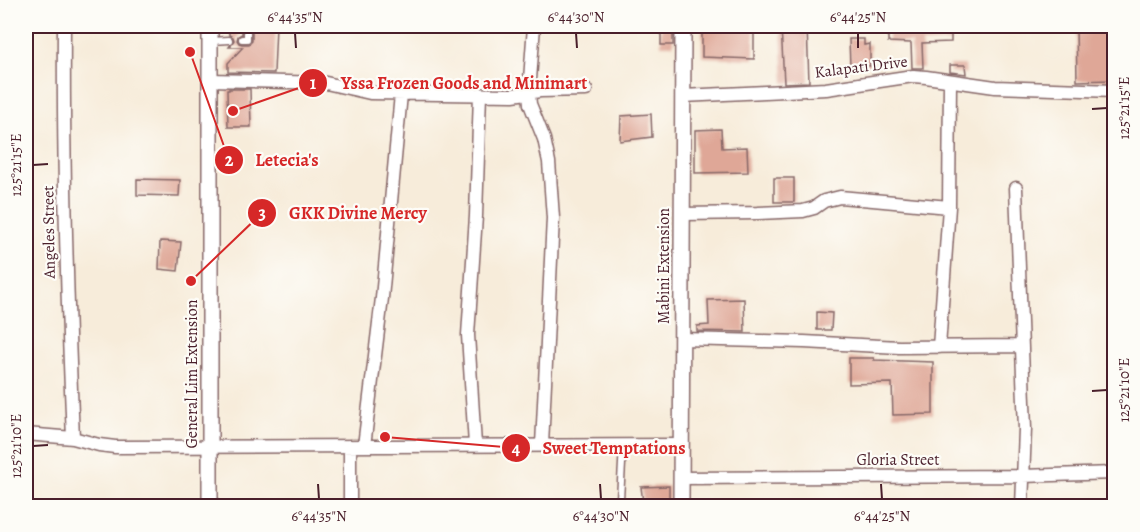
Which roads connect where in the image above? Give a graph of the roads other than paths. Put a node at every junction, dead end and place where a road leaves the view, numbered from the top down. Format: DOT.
graph roads {
  1 [pos="64,26"];
  2 [pos="247,26"];
  3 [pos="534,26"];
  4 [pos="683,26"];
  5 [pos="210,33"];
  6 [pos="242,39"];
  7 [pos="229,40"];
  8 [pos="210,80"];
  9 [pos="950,81"];
  10 [pos="586,90"];
  11 [pos="1114,91"];
  12 [pos="529,93"];
  13 [pos="401,94"];
  14 [pos="480,94"];
  15 [pos="682,96"];
  16 [pos="1016,188"];
  17 [pos="950,207"];
  18 [pos="682,214"];
  19 [pos="682,339"];
  20 [pos="1022,346"];
  21 [pos="939,347"];
  22 [pos="26,434"];
  23 [pos="73,438"];
  24 [pos="542,445"];
  25 [pos="623,445"];
  26 [pos="682,445"];
  27 [pos="210,446"];
  28 [pos="350,446"];
  29 [pos="364,446"];
  30 [pos="475,446"];
  31 [pos="1114,473"];
  32 [pos="1022,476"];
  33 [pos="681,478"];
  34 [pos="620,499"];
  35 [pos="210,507"];
  36 [pos="350,507"];
  37 [pos="681,507"];
  38 [pos="1022,507"];
  1 -- 23 [label="street, Angeles Street"];
  2 -- 6 [label="lane"];
  3 -- 12 [label="street"];
  4 -- 15 [label="street, Mabini Extension"];
  5 -- 7 [label="lane"];
  5 -- 8 [label="street, General Lim Extension"];
  8 -- 13 [label="street"];
  8 -- 27 [label="street, General Lim Extension"];
  9 -- 11 [label="street, Kalapati Drive"];
  9 -- 15 [label="street, Kalapati Drive"];
  9 -- 17 [label="street"];
  10 -- 12 [label="street"];
  12 -- 14 [label="street"];
  12 -- 24 [label="street"];
  13 -- 14 [label="street"];
  13 -- 29 [label="street"];
  14 -- 30 [label="street"];
  15 -- 18 [label="street, Mabini Extension"];
  16 -- 20 [label="street"];
  17 -- 18 [label="street"];
  17 -- 21 [label="street"];
  18 -- 19 [label="street, Mabini Extension"];
  19 -- 21 [label="street"];
  19 -- 26 [label="street, Mabini Extension"];
  20 -- 21 [label="street"];
  20 -- 32 [label="street"];
  22 -- 23 [label="street"];
  23 -- 27 [label="street"];
  24 -- 25 [label="street"];
  24 -- 30 [label="street"];
  25 -- 26 [label="street"];
  25 -- 34 [label="lane"];
  26 -- 33 [label="street, Mabini Extension"];
  27 -- 28 [label="street"];
  27 -- 35 [label="street, General Lim Extension"];
  28 -- 29 [label="street"];
  28 -- 36 [label="street"];
  29 -- 30 [label="street"];
  31 -- 32 [label="street, Gloria Street"];
  32 -- 33 [label="street, Gloria Street"];
  32 -- 38 [label="street"];
  33 -- 37 [label="street, Mabini Extension"];
}
